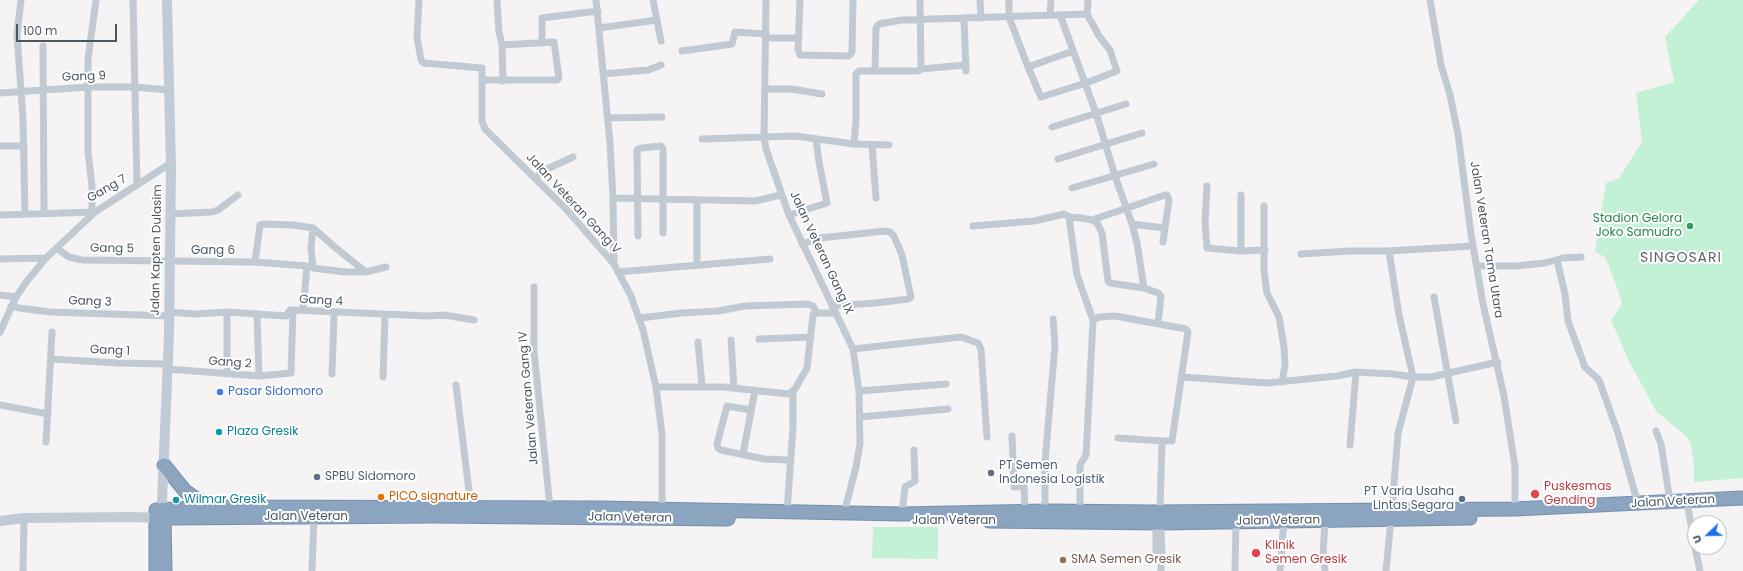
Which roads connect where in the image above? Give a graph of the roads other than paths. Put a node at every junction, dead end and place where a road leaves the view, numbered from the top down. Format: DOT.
graph roads {
  1 [pos="21,0"];
  2 [pos="96,0"];
  3 [pos="133,0"];
  4 [pos="167,0"];
  5 [pos="419,0"];
  6 [pos="497,0"];
  7 [pos="596,0"];
  8 [pos="653,0"];
  9 [pos="766,0"];
  10 [pos="800,0"];
  11 [pos="853,0"];
  12 [pos="920,0"];
  13 [pos="980,0"];
  14 [pos="1009,0"];
  15 [pos="1051,0"];
  16 [pos="1088,0"];
  17 [pos="1430,0"];
  18 [pos="598,11"];
  19 [pos="1086,14"];
  20 [pos="1060,15"];
  21 [pos="1050,16"];
  22 [pos="1009,17"];
  23 [pos="964,18"];
  24 [pos="981,18"];
  25 [pos="657,20"];
  26 [pos="920,20"];
  27 [pos="599,28"];
  28 [pos="766,36"];
  29 [pos="799,38"];
  30 [pos="661,41"];
  31 [pos="542,43"];
  32 [pos="502,45"];
  33 [pos="43,46"];
  34 [pos="682,51"];
  35 [pos="1073,51"];
  36 [pos="661,65"];
  37 [pos="1028,67"];
  38 [pos="921,69"];
  39 [pos="875,71"];
  40 [pos="603,74"];
  41 [pos="483,80"];
  42 [pos="503,80"];
  43 [pos="1086,83"];
  44 [pos="88,87"];
  45 [pos="134,87"];
  46 [pos="765,89"];
  47 [pos="169,90"];
  48 [pos="42,91"];
  49 [pos="22,92"];
  50 [pos="0,93"];
  51 [pos="822,94"];
  52 [pos="1126,104"];
  53 [pos="1096,113"];
  54 [pos="662,117"];
  55 [pos="608,118"];
  56 [pos="1052,127"];
  57 [pos="1142,133"];
  58 [pos="764,137"];
  59 [pos="702,139"];
  60 [pos="816,139"];
  61 [pos="854,144"];
  62 [pos="872,145"];
  63 [pos="889,145"];
  64 [pos="1105,145"];
  65 [pos="0,146"];
  66 [pos="24,146"];
  67 [pos="573,157"];
  68 [pos="1058,159"];
  69 [pos="171,163"];
  70 [pos="1154,164"];
  71 [pos="1115,176"];
  72 [pos="535,178"];
  73 [pos="137,185"];
  74 [pos="1207,186"];
  75 [pos="1072,188"];
  76 [pos="238,195"];
  77 [pos="781,195"];
  78 [pos="1240,195"];
  79 [pos="613,198"];
  80 [pos="876,198"];
  81 [pos="638,199"];
  82 [pos="663,199"];
  83 [pos="697,200"];
  84 [pos="1264,206"];
  85 [pos="1127,209"];
  86 [pos="93,212"];
  87 [pos="44,213"];
  88 [pos="0,214"];
  89 [pos="25,214"];
  90 [pos="171,214"];
  91 [pos="789,215"];
  92 [pos="1069,217"];
  93 [pos="1092,220"];
  94 [pos="1132,224"];
  95 [pos="973,226"];
  96 [pos="313,228"];
  97 [pos="1164,228"];
  98 [pos="663,233"];
  99 [pos="638,236"];
  100 [pos="1163,242"];
  101 [pos="802,244"];
  102 [pos="1473,246"];
  103 [pos="56,248"];
  104 [pos="1264,250"];
  105 [pos="1241,251"];
  106 [pos="1389,251"];
  107 [pos="1301,254"];
  108 [pos="1581,256"];
  109 [pos="46,258"];
  110 [pos="0,259"];
  111 [pos="770,259"];
  112 [pos="1557,260"];
  113 [pos="170,261"];
  114 [pos="256,262"];
  115 [pos="614,264"];
  116 [pos="698,265"];
  117 [pos="1477,266"];
  118 [pos="310,267"];
  119 [pos="386,267"];
  120 [pos="366,272"];
  121 [pos="618,272"];
  122 [pos="534,287"];
  123 [pos="1144,288"];
  124 [pos="0,295"];
  125 [pos="1434,296"];
  126 [pos="16,297"];
  127 [pos="11,306"];
  128 [pos="832,306"];
  129 [pos="293,310"];
  130 [pos="303,310"];
  131 [pos="227,312"];
  132 [pos="334,312"];
  133 [pos="817,313"];
  134 [pos="836,313"];
  135 [pos="169,314"];
  136 [pos="257,314"];
  137 [pos="385,315"];
  138 [pos="640,318"];
  139 [pos="1053,319"];
  140 [pos="474,320"];
  141 [pos="1093,320"];
  142 [pos="1158,323"];
  143 [pos="0,332"];
  144 [pos="52,332"];
  145 [pos="810,337"];
  146 [pos="759,339"];
  147 [pos="731,340"];
  148 [pos="698,342"];
  149 [pos="853,349"];
  150 [pos="52,359"];
  151 [pos="1498,362"];
  152 [pos="167,367"];
  153 [pos="1356,372"];
  154 [pos="227,374"];
  155 [pos="332,374"];
  156 [pos="1448,374"];
  157 [pos="259,376"];
  158 [pos="383,377"];
  159 [pos="1182,377"];
  160 [pos="1413,377"];
  161 [pos="1282,382"];
  162 [pos="946,384"];
  163 [pos="456,385"];
  164 [pos="702,386"];
  165 [pos="656,387"];
  166 [pos="734,388"];
  167 [pos="755,390"];
  168 [pos="858,391"];
  169 [pos="793,392"];
  170 [pos="0,405"];
  171 [pos="948,409"];
  172 [pos="751,410"];
  173 [pos="48,414"];
  174 [pos="860,417"];
  175 [pos="1456,421"];
  176 [pos="1656,431"];
  177 [pos="1012,436"];
  178 [pos="987,437"];
  179 [pos="1118,438"];
  180 [pos="1162,441"];
  181 [pos="46,442"];
  182 [pos="1350,444"];
  183 [pos="914,450"];
  184 [pos="743,454"];
  185 [pos="790,460"];
  186 [pos="164,465"];
  187 [pos="1743,498"];
  188 [pos="1670,501"];
  189 [pos="1638,504"];
  190 [pos="1743,505"];
  191 [pos="213,507"];
  192 [pos="471,507"];
  193 [pos="550,507"];
  194 [pos="1688,508"];
  195 [pos="662,509"];
  196 [pos="1515,509"];
  197 [pos="160,511"];
  198 [pos="1045,511"];
  199 [pos="787,512"];
  200 [pos="1025,512"];
  201 [pos="1080,512"];
  202 [pos="607,513"];
  203 [pos="844,513"];
  204 [pos="643,514"];
  205 [pos="902,514"];
  206 [pos="1392,515"];
  207 [pos="1689,515"];
  208 [pos="314,517"];
  209 [pos="24,518"];
  210 [pos="1158,518"];
  211 [pos="1284,520"];
  212 [pos="1325,520"];
  213 [pos="0,521"];
  214 [pos="1236,521"];
  215 [pos="1697,555"];
  216 [pos="23,571"];
  217 [pos="156,571"];
  218 [pos="166,571"];
  219 [pos="312,571"];
  220 [pos="1161,571"];
  221 [pos="1235,571"];
  222 [pos="1280,571"];
  223 [pos="1325,571"];
  224 [pos="1386,571"];
  225 [pos="1700,571"];
  1 -- 49 [label="street"];
  2 -- 44 [label="street"];
  3 -- 45 [label="street"];
  4 -- 47 [label="main road, Jalan Kapten Dulasim"];
  5 -- 41 [label="street, Jalan Veteran Gang V"];
  6 -- 32 [label="street"];
  7 -- 18 [label="street"];
  8 -- 25 [label="street"];
  9 -- 28 [label="street, Jalan Veteran Gang IX"];
  10 -- 29 [label="street"];
  11 -- 29 [label="street"];
  12 -- 26 [label="street"];
  13 -- 24 [label="street"];
  14 -- 22 [label="street"];
  15 -- 21 [label="street"];
  16 -- 19 [label="street"];
  17 -- 102 [label="street, Jalan Veteran Tama Utara"];
  18 -- 27 [label="street"];
  18 -- 31 [label="street"];
  19 -- 20 [label="street"];
  19 -- 43 [label="street"];
  20 -- 21 [label="street"];
  20 -- 35 [label="street"];
  21 -- 22 [label="street"];
  22 -- 24 [label="street"];
  22 -- 37 [label="street"];
  23 -- 24 [label="street"];
  23 -- 26 [label="street"];
  23 -- 38 [label="street"];
  25 -- 27 [label="street"];
  25 -- 30 [label="street"];
  26 -- 38 [label="street"];
  26 -- 39 [label="street"];
  27 -- 40 [label="street"];
  28 -- 29 [label="street"];
  28 -- 34 [label="street"];
  28 -- 46 [label="street, Jalan Veteran Gang IX"];
  31 -- 32 [label="street"];
  31 -- 42 [label="street"];
  32 -- 42 [label="street"];
  33 -- 48 [label="street"];
  35 -- 37 [label="street"];
  35 -- 43 [label="street"];
  36 -- 40 [label="street"];
  37 -- 43 [label="street"];
  38 -- 39 [label="street"];
  39 -- 61 [label="street"];
  40 -- 55 [label="street"];
  41 -- 42 [label="street"];
  41 -- 72 [label="street, Jalan Veteran Gang V"];
  43 -- 53 [label="street"];
  44 -- 45 [label="street, Gang 9"];
  44 -- 48 [label="street, Gang 9"];
  44 -- 86 [label="street"];
  45 -- 47 [label="street, Gang 9"];
  45 -- 73 [label="street"];
  46 -- 51 [label="street"];
  46 -- 58 [label="street, Jalan Veteran Gang IX"];
  47 -- 69 [label="main road, Jalan Kapten Dulasim"];
  48 -- 49 [label="street, Gang 9"];
  48 -- 87 [label="street"];
  49 -- 50 [label="street, Gang 9"];
  49 -- 66 [label="street"];
  52 -- 53 [label="street"];
  53 -- 56 [label="street"];
  53 -- 64 [label="street"];
  54 -- 55 [label="street"];
  55 -- 79 [label="street"];
  57 -- 64 [label="street"];
  58 -- 59 [label="street"];
  58 -- 60 [label="street"];
  58 -- 77 [label="street, Jalan Veteran Gang IX"];
  60 -- 61 [label="street"];
  60 -- 91 [label="street"];
  61 -- 62 [label="street"];
  62 -- 63 [label="street"];
  62 -- 80 [label="street"];
  64 -- 68 [label="street"];
  64 -- 71 [label="street"];
  65 -- 66 [label="street"];
  66 -- 89 [label="street"];
  67 -- 72 [label="street"];
  69 -- 73 [label="street, Gang 7"];
  69 -- 90 [label="main road, Jalan Kapten Dulasim"];
  70 -- 71 [label="street"];
  71 -- 75 [label="street"];
  71 -- 85 [label="street"];
  72 -- 115 [label="street, Jalan Veteran Gang V"];
  73 -- 86 [label="street, Gang 7"];
  74 -- 105 [label="street"];
  76 -- 90 [label="street"];
  77 -- 83 [label="street"];
  77 -- 91 [label="street, Jalan Veteran Gang IX"];
  78 -- 105 [label="street"];
  79 -- 81 [label="street"];
  79 -- 115 [label="street"];
  81 -- 82 [label="street"];
  81 -- 82 [label="street"];
  81 -- 99 [label="street"];
  82 -- 83 [label="street"];
  82 -- 98 [label="street"];
  83 -- 116 [label="street"];
  84 -- 104 [label="street"];
  85 -- 93 [label="street"];
  85 -- 94 [label="street"];
  85 -- 97 [label="street"];
  86 -- 87 [label="street, Gang 7"];
  86 -- 103 [label="street"];
  87 -- 89 [label="street, Gang 7"];
  88 -- 89 [label="street, Gang 7"];
  90 -- 113 [label="main road, Jalan Kapten Dulasim"];
  91 -- 101 [label="street, Jalan Veteran Gang IX"];
  92 -- 93 [label="street"];
  92 -- 95 [label="street"];
  92 -- 141 [label="street"];
  93 -- 123 [label="street"];
  94 -- 97 [label="street"];
  94 -- 123 [label="street"];
  96 -- 114 [label="street"];
  96 -- 118 [label="street"];
  96 -- 120 [label="street"];
  97 -- 100 [label="street"];
  101 -- 128 [label="street, Jalan Veteran Gang IX"];
  101 -- 128 [label="street"];
  102 -- 106 [label="street"];
  102 -- 117 [label="street, Jalan Veteran Tama Utara"];
  103 -- 109 [label="street"];
  103 -- 113 [label="street, Gang 5"];
  104 -- 105 [label="street"];
  104 -- 161 [label="street"];
  106 -- 107 [label="street"];
  106 -- 160 [label="street"];
  108 -- 112 [label="street"];
  109 -- 110 [label="street"];
  109 -- 126 [label="street"];
  111 -- 116 [label="street"];
  112 -- 117 [label="street"];
  112 -- 189 [label="street"];
  113 -- 114 [label="street, Gang 6"];
  113 -- 135 [label="main road, Jalan Kapten Dulasim"];
  114 -- 118 [label="street, Gang 6"];
  115 -- 121 [label="street, Jalan Veteran Gang V"];
  116 -- 121 [label="street"];
  117 -- 151 [label="street, Jalan Veteran Tama Utara"];
  118 -- 120 [label="street, Gang 6"];
  118 -- 130 [label="street"];
  119 -- 120 [label="street, Gang 6"];
  121 -- 138 [label="street, Jalan Veteran Gang V"];
  122 -- 193 [label="street, Jalan Veteran Gang IV"];
  123 -- 142 [label="street"];
  124 -- 126 [label="street"];
  125 -- 156 [label="street"];
  126 -- 127 [label="street"];
  127 -- 135 [label="street, Gang 3"];
  127 -- 143 [label="street"];
  128 -- 134 [label="street, Jalan Veteran Gang IX"];
  129 -- 130 [label="street, Gang 4"];
  129 -- 136 [label="street, Gang 4"];
  129 -- 157 [label="street, Gang 2"];
  130 -- 132 [label="street, Gang 4"];
  131 -- 135 [label="street, Gang 4"];
  131 -- 136 [label="street, Gang 4"];
  131 -- 154 [label="street"];
  132 -- 137 [label="street, Gang 4"];
  132 -- 155 [label="street"];
  133 -- 134 [label="street"];
  133 -- 138 [label="street"];
  133 -- 145 [label="street"];
  134 -- 149 [label="street, Jalan Veteran Gang IX"];
  135 -- 152 [label="main road, Jalan Kapten Dulasim"];
  136 -- 157 [label="street"];
  137 -- 140 [label="street, Gang 4"];
  137 -- 158 [label="street"];
  138 -- 165 [label="street, Jalan Veteran Gang V"];
  139 -- 198 [label="street"];
  141 -- 142 [label="street"];
  141 -- 201 [label="street"];
  142 -- 159 [label="street"];
  144 -- 150 [label="street"];
  145 -- 146 [label="street"];
  145 -- 169 [label="street"];
  147 -- 166 [label="street"];
  148 -- 164 [label="street"];
  149 -- 168 [label="street, Jalan Veteran Gang IX"];
  149 -- 178 [label="street"];
  150 -- 152 [label="street, Gang 1"];
  150 -- 173 [label="street"];
  151 -- 156 [label="street"];
  151 -- 196 [label="street, Jalan Veteran Tama Utara"];
  152 -- 154 [label="street, Gang 2"];
  152 -- 186 [label="main road, Jalan Kapten Dulasim"];
  153 -- 160 [label="street"];
  153 -- 161 [label="street"];
  153 -- 182 [label="street"];
  154 -- 157 [label="street, Gang 2"];
  156 -- 160 [label="street"];
  156 -- 175 [label="street"];
  159 -- 161 [label="street"];
  159 -- 180 [label="street"];
  160 -- 206 [label="street"];
  162 -- 168 [label="street"];
  163 -- 192 [label="street"];
  164 -- 165 [label="street"];
  164 -- 166 [label="street"];
  165 -- 195 [label="street, Jalan Veteran Gang V"];
  166 -- 167 [label="street"];
  167 -- 169 [label="street"];
  167 -- 172 [label="street"];
  168 -- 174 [label="street, Jalan Veteran Gang IX"];
  169 -- 185 [label="street"];
  170 -- 173 [label="street"];
  171 -- 174 [label="street"];
  172 -- 184 [label="street"];
  172 -- 184 [label="street"];
  173 -- 181 [label="street"];
  174 -- 203 [label="street, Jalan Veteran Gang IX"];
  176 -- 188 [label="street"];
  177 -- 200 [label="street"];
  179 -- 180 [label="street"];
  180 -- 210 [label="street"];
  183 -- 205 [label="street"];
  184 -- 185 [label="street"];
  185 -- 199 [label="street"];
  186 -- 191 [label="highway"];
  186 -- 197 [label="main road, Jalan Kapten Dulasim"];
  187 -- 188 [label="highway, Jalan Veteran"];
  188 -- 189 [label="highway, Jalan Veteran"];
  189 -- 196 [label="highway, Jalan Veteran"];
  190 -- 194 [label="highway, Jalan Veteran"];
  191 -- 192 [label="highway, Jalan Veteran"];
  191 -- 197 [label="highway, Jalan Veteran"];
  192 -- 193 [label="highway, Jalan Veteran"];
  193 -- 202 [label="highway, Jalan Veteran"];
  194 -- 206 [label="highway, Jalan Veteran"];
  194 -- 207 [label="street"];
  195 -- 199 [label="highway, Jalan Veteran"];
  195 -- 204 [label="highway, Jalan Veteran"];
  196 -- 206 [label="highway, Jalan Veteran"];
  197 -- 208 [label="highway, Jalan Veteran"];
  197 -- 209 [label="main road"];
  197 -- 217 [label="highway"];
  197 -- 218 [label="highway"];
  198 -- 200 [label="highway, Jalan Veteran"];
  198 -- 201 [label="highway, Jalan Veteran"];
  199 -- 203 [label="highway, Jalan Veteran"];
  200 -- 205 [label="highway, Jalan Veteran"];
  201 -- 210 [label="highway, Jalan Veteran"];
  202 -- 204 [label="highway, Jalan Veteran"];
  202 -- 208 [label="highway, Jalan Veteran"];
  203 -- 205 [label="highway, Jalan Veteran"];
  204 -- 210 [label="highway, Jalan Veteran"];
  206 -- 210 [label="highway, Jalan Veteran"];
  206 -- 212 [label="highway, Jalan Veteran"];
  206 -- 224 [label="street"];
  208 -- 219 [label="street"];
  209 -- 213 [label="main road"];
  209 -- 216 [label="street"];
  210 -- 214 [label="highway, Jalan Veteran"];
  210 -- 220 [label="street"];
  211 -- 212 [label="highway, Jalan Veteran"];
  211 -- 214 [label="highway, Jalan Veteran"];
  211 -- 222 [label="street"];
  212 -- 223 [label="street"];
  214 -- 221 [label="street"];
  215 -- 225 [label="street"];
}
